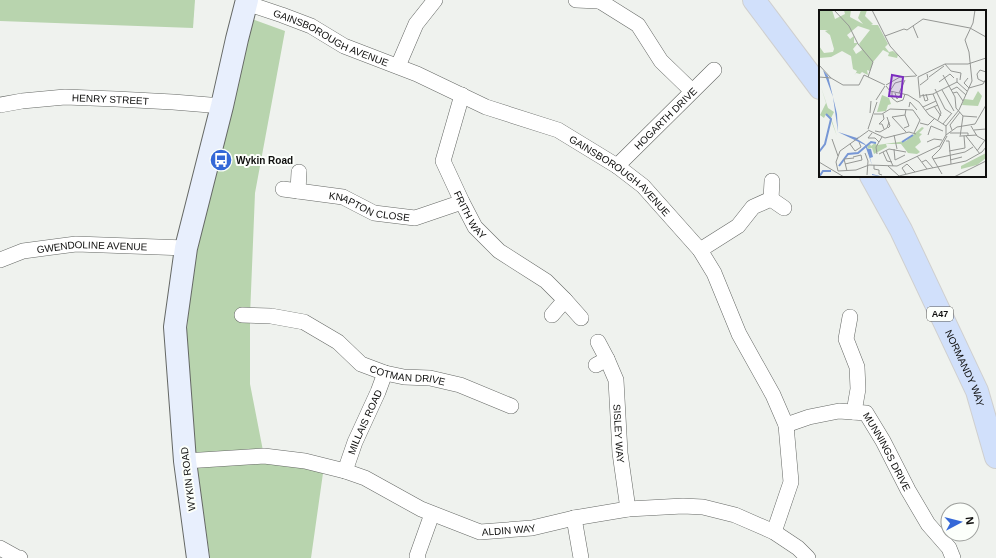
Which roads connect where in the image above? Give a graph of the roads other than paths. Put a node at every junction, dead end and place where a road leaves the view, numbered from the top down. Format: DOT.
graph roads {
  1 [pos="435,0"];
  2 [pos="576,0"];
  3 [pos="598,0"];
  4 [pos="754,0"];
  5 [pos="246,2"];
  6 [pos="398,66"];
  7 [pos="714,70"];
  8 [pos="819,87"];
  9 [pos="692,91"];
  10 [pos="462,95"];
  11 [pos="0,105"];
  12 [pos="222,106"];
  13 [pos="617,166"];
  14 [pos="299,172"];
  15 [pos="872,177"];
  16 [pos="772,181"];
  17 [pos="283,189"];
  18 [pos="298,191"];
  19 [pos="771,199"];
  20 [pos="462,202"];
  21 [pos="784,208"];
  22 [pos="186,248"];
  23 [pos="700,250"];
  24 [pos="0,260"];
  25 [pos="565,300"];
  26 [pos="242,315"];
  27 [pos="552,315"];
  28 [pos="850,317"];
  29 [pos="581,318"];
  30 [pos="598,342"];
  31 [pos="384,373"];
  32 [pos="511,406"];
  33 [pos="854,412"];
  34 [pos="786,425"];
  35 [pos="996,457"];
  36 [pos="185,461"];
  37 [pos="345,471"];
  38 [pos="628,509"];
  39 [pos="432,514"];
  40 [pos="574,518"];
  41 [pos="774,532"];
  42 [pos="0,548"];
  43 [pos="20,558"];
  44 [pos="198,558"];
  45 [pos="418,558"];
  46 [pos="581,558"];
  47 [pos="808,558"];
  48 [pos="953,558"];
  1 -- 6 [label="street"];
  2 -- 3 [label="street"];
  3 -- 9 [label="street"];
  4 -- 8 [label="main road"];
  5 -- 6 [label="street, GAINSBOROUGH AVENUE"];
  5 -- 12 [label="street, WYKIN ROAD"];
  6 -- 10 [label="street, GAINSBOROUGH AVENUE"];
  7 -- 9 [label="street, HOGARTH DRIVE"];
  9 -- 13 [label="street, HOGARTH DRIVE"];
  10 -- 13 [label="street, GAINSBOROUGH AVENUE"];
  10 -- 20 [label="street, FRITH WAY"];
  11 -- 12 [label="street, HENRY STREET"];
  12 -- 22 [label="street, WYKIN ROAD"];
  13 -- 23 [label="street, GAINSBOROUGH AVENUE"];
  14 -- 18 [label="street"];
  15 -- 35 [label="main road, NORMANDY WAY / A47"];
  16 -- 19 [label="street"];
  17 -- 18 [label="street, KNAPTON CLOSE"];
  18 -- 20 [label="street, KNAPTON CLOSE"];
  19 -- 21 [label="street"];
  19 -- 23 [label="street"];
  20 -- 25 [label="street, FRITH WAY"];
  22 -- 24 [label="street, GWENDOLINE AVENUE"];
  22 -- 36 [label="street, WYKIN ROAD"];
  23 -- 34 [label="street, GAINSBOROUGH AVENUE"];
  25 -- 27 [label="street"];
  25 -- 29 [label="street, FRITH WAY"];
  26 -- 31 [label="street, COTMAN DRIVE"];
  28 -- 33 [label="street"];
  30 -- 38 [label="street, SISLEY WAY"];
  31 -- 32 [label="street, COTMAN DRIVE"];
  31 -- 37 [label="street, MILLAIS ROAD"];
  33 -- 34 [label="street, MUNNINGS DRIVE"];
  33 -- 48 [label="street, MUNNINGS DRIVE"];
  34 -- 41 [label="street, GAINSBOROUGH AVENUE"];
  36 -- 37 [label="street, ALDIN WAY"];
  36 -- 44 [label="street, WYKIN ROAD"];
  37 -- 39 [label="street, ALDIN WAY"];
  38 -- 40 [label="street, ALDIN WAY"];
  38 -- 41 [label="street, ALDIN WAY"];
  39 -- 40 [label="street, ALDIN WAY"];
  39 -- 45 [label="street"];
  40 -- 46 [label="street"];
  41 -- 47 [label="street, ALDIN WAY"];
  42 -- 43 [label="street"];
}
